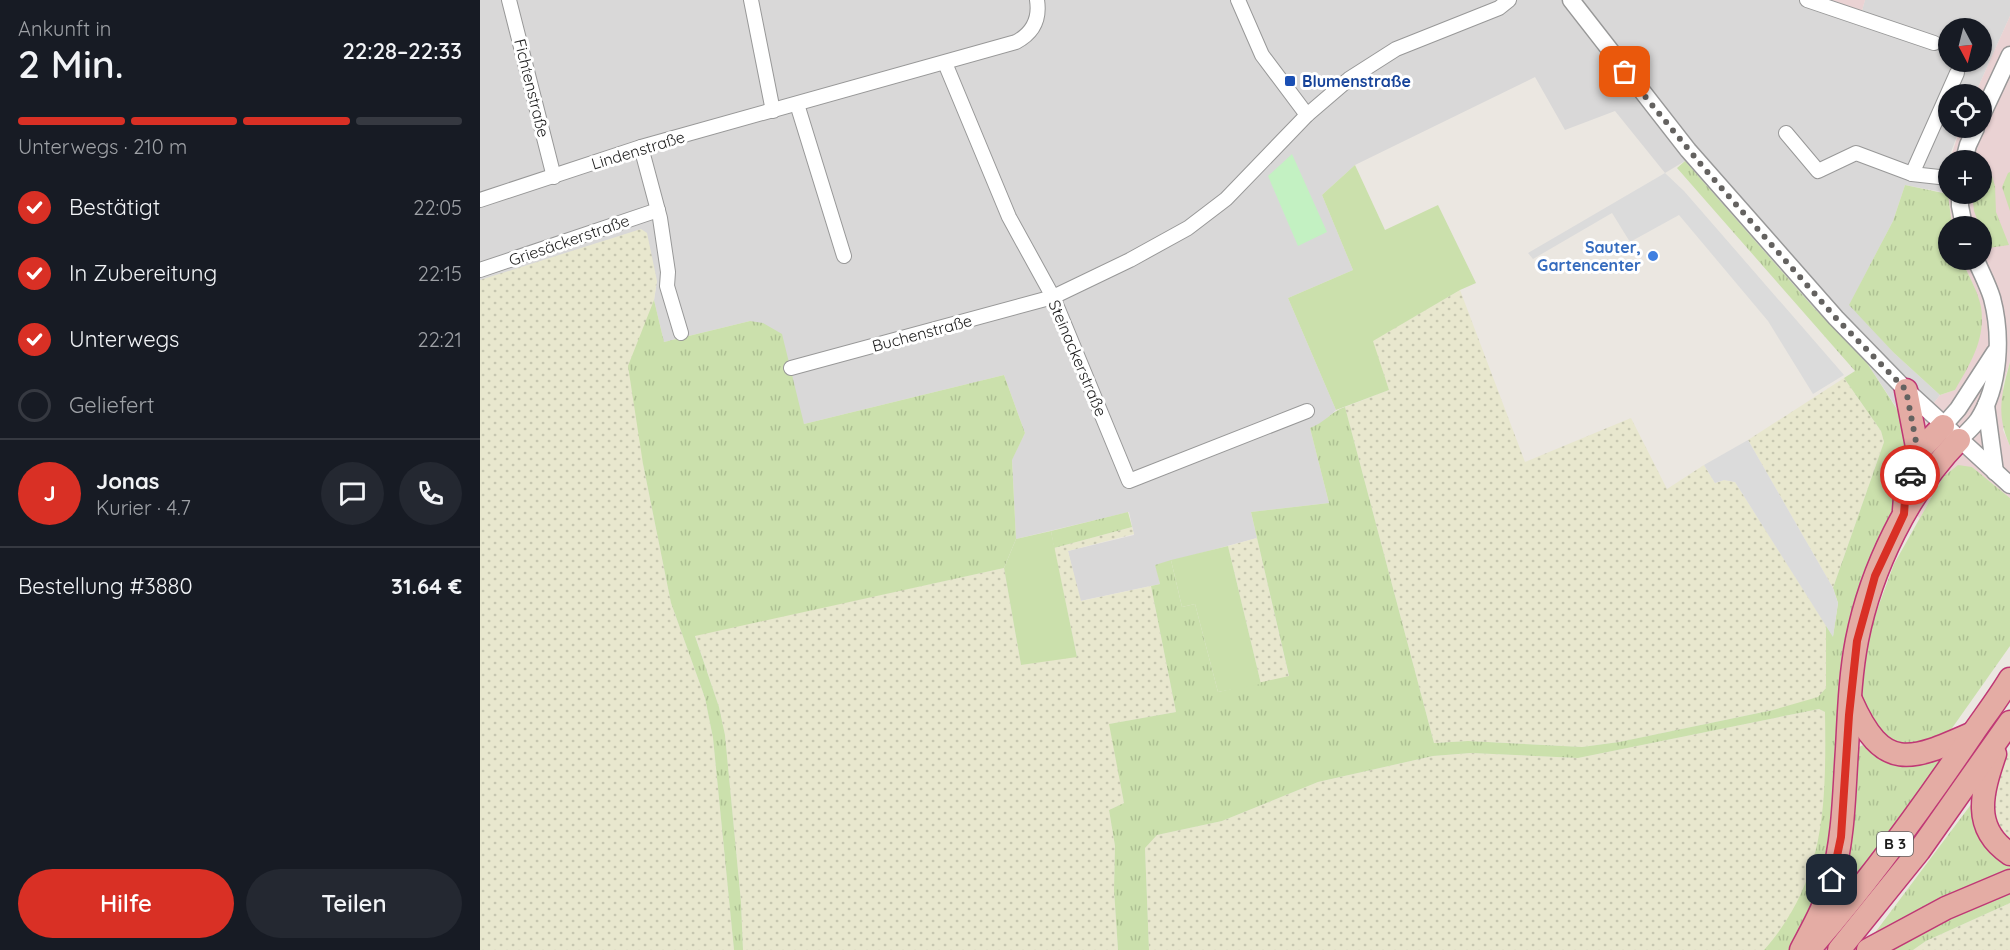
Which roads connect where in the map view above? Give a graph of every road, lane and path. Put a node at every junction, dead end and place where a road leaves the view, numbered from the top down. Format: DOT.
graph roads {
  1 [pos="509,0"];
  2 [pos="751,0"];
  3 [pos="1037,0"];
  4 [pos="1238,0"];
  5 [pos="1509,0"];
  6 [pos="1571,0"];
  7 [pos="1807,0"];
  8 [pos="1935,43"];
  9 [pos="2010,55"];
  10 [pos="945,63"];
  11 [pos="1956,73"];
  12 [pos="1992,94"];
  13 [pos="797,104"];
  14 [pos="773,111"];
  15 [pos="1307,115"];
  16 [pos="1786,133"];
  17 [pos="641,147"];
  18 [pos="1912,174"];
  19 [pos="554,177"];
  20 [pos="1938,177"];
  21 [pos="480,200"];
  22 [pos="658,210"];
  23 [pos="844,256"];
  24 [pos="480,270"];
  25 [pos="1980,270"];
  26 [pos="1053,297"];
  27 [pos="681,333"];
  28 [pos="1997,349"];
  29 [pos="791,368"];
  30 [pos="1906,390"];
  31 [pos="1986,404"];
  32 [pos="1306,411"];
  33 [pos="1951,433"];
  34 [pos="1918,452"];
  35 [pos="1995,472"];
  36 [pos="2010,485"];
  37 [pos="1904,514"];
  38 [pos="2010,679"];
  39 [pos="1851,699"];
  40 [pos="2006,729"];
  41 [pos="1973,733"];
  42 [pos="2010,854"];
  43 [pos="2010,881"];
  44 [pos="1801,950"];
  45 [pos="1809,950"];
  46 [pos="1839,950"];
  47 [pos="1868,950"];
  1 -- 19 [label="street, Fichtenstraße"];
  2 -- 14 [label="street"];
  3 -- 10 [label="street, Lindenstraße"];
  4 -- 15 [label="street"];
  5 -- 15 [label="street"];
  6 -- 30 [label="street"];
  7 -- 8 [label="street"];
  9 -- 12 [label="street"];
  10 -- 13 [label="street, Lindenstraße"];
  10 -- 26 [label="street, Steinackerstraße"];
  11 -- 18 [label="street"];
  13 -- 14 [label="street, Lindenstraße"];
  13 -- 23 [label="street"];
  14 -- 17 [label="street, Lindenstraße"];
  15 -- 26 [label="street"];
  16 -- 18 [label="street"];
  17 -- 19 [label="street, Lindenstraße"];
  17 -- 22 [label="street"];
  18 -- 20 [label="street"];
  19 -- 21 [label="street, Lindenstraße"];
  22 -- 24 [label="street, Griesäckerstraße"];
  22 -- 27 [label="street"];
  25 -- 28 [label="street"];
  26 -- 29 [label="street, Buchenstraße"];
  26 -- 32 [label="street, Steinackerstraße"];
  28 -- 31 [label="street"];
  28 -- 33 [label="street"];
  30 -- 33 [label="street"];
  30 -- 34 [label="highway"];
  31 -- 33 [label="street"];
  31 -- 35 [label="street"];
  33 -- 34 [label="highway"];
  33 -- 35 [label="street"];
  33 -- 37 [label="highway"];
  34 -- 37 [label="highway"];
  35 -- 36 [label="street"];
  37 -- 39 [label="highway"];
  38 -- 41 [label="highway, B 3"];
  39 -- 41 [label="highway"];
  39 -- 44 [label="highway"];
  40 -- 42 [label="highway"];
  40 -- 46 [label="highway, B 3"];
  41 -- 45 [label="highway, B 3"];
  43 -- 47 [label="highway"];
}
